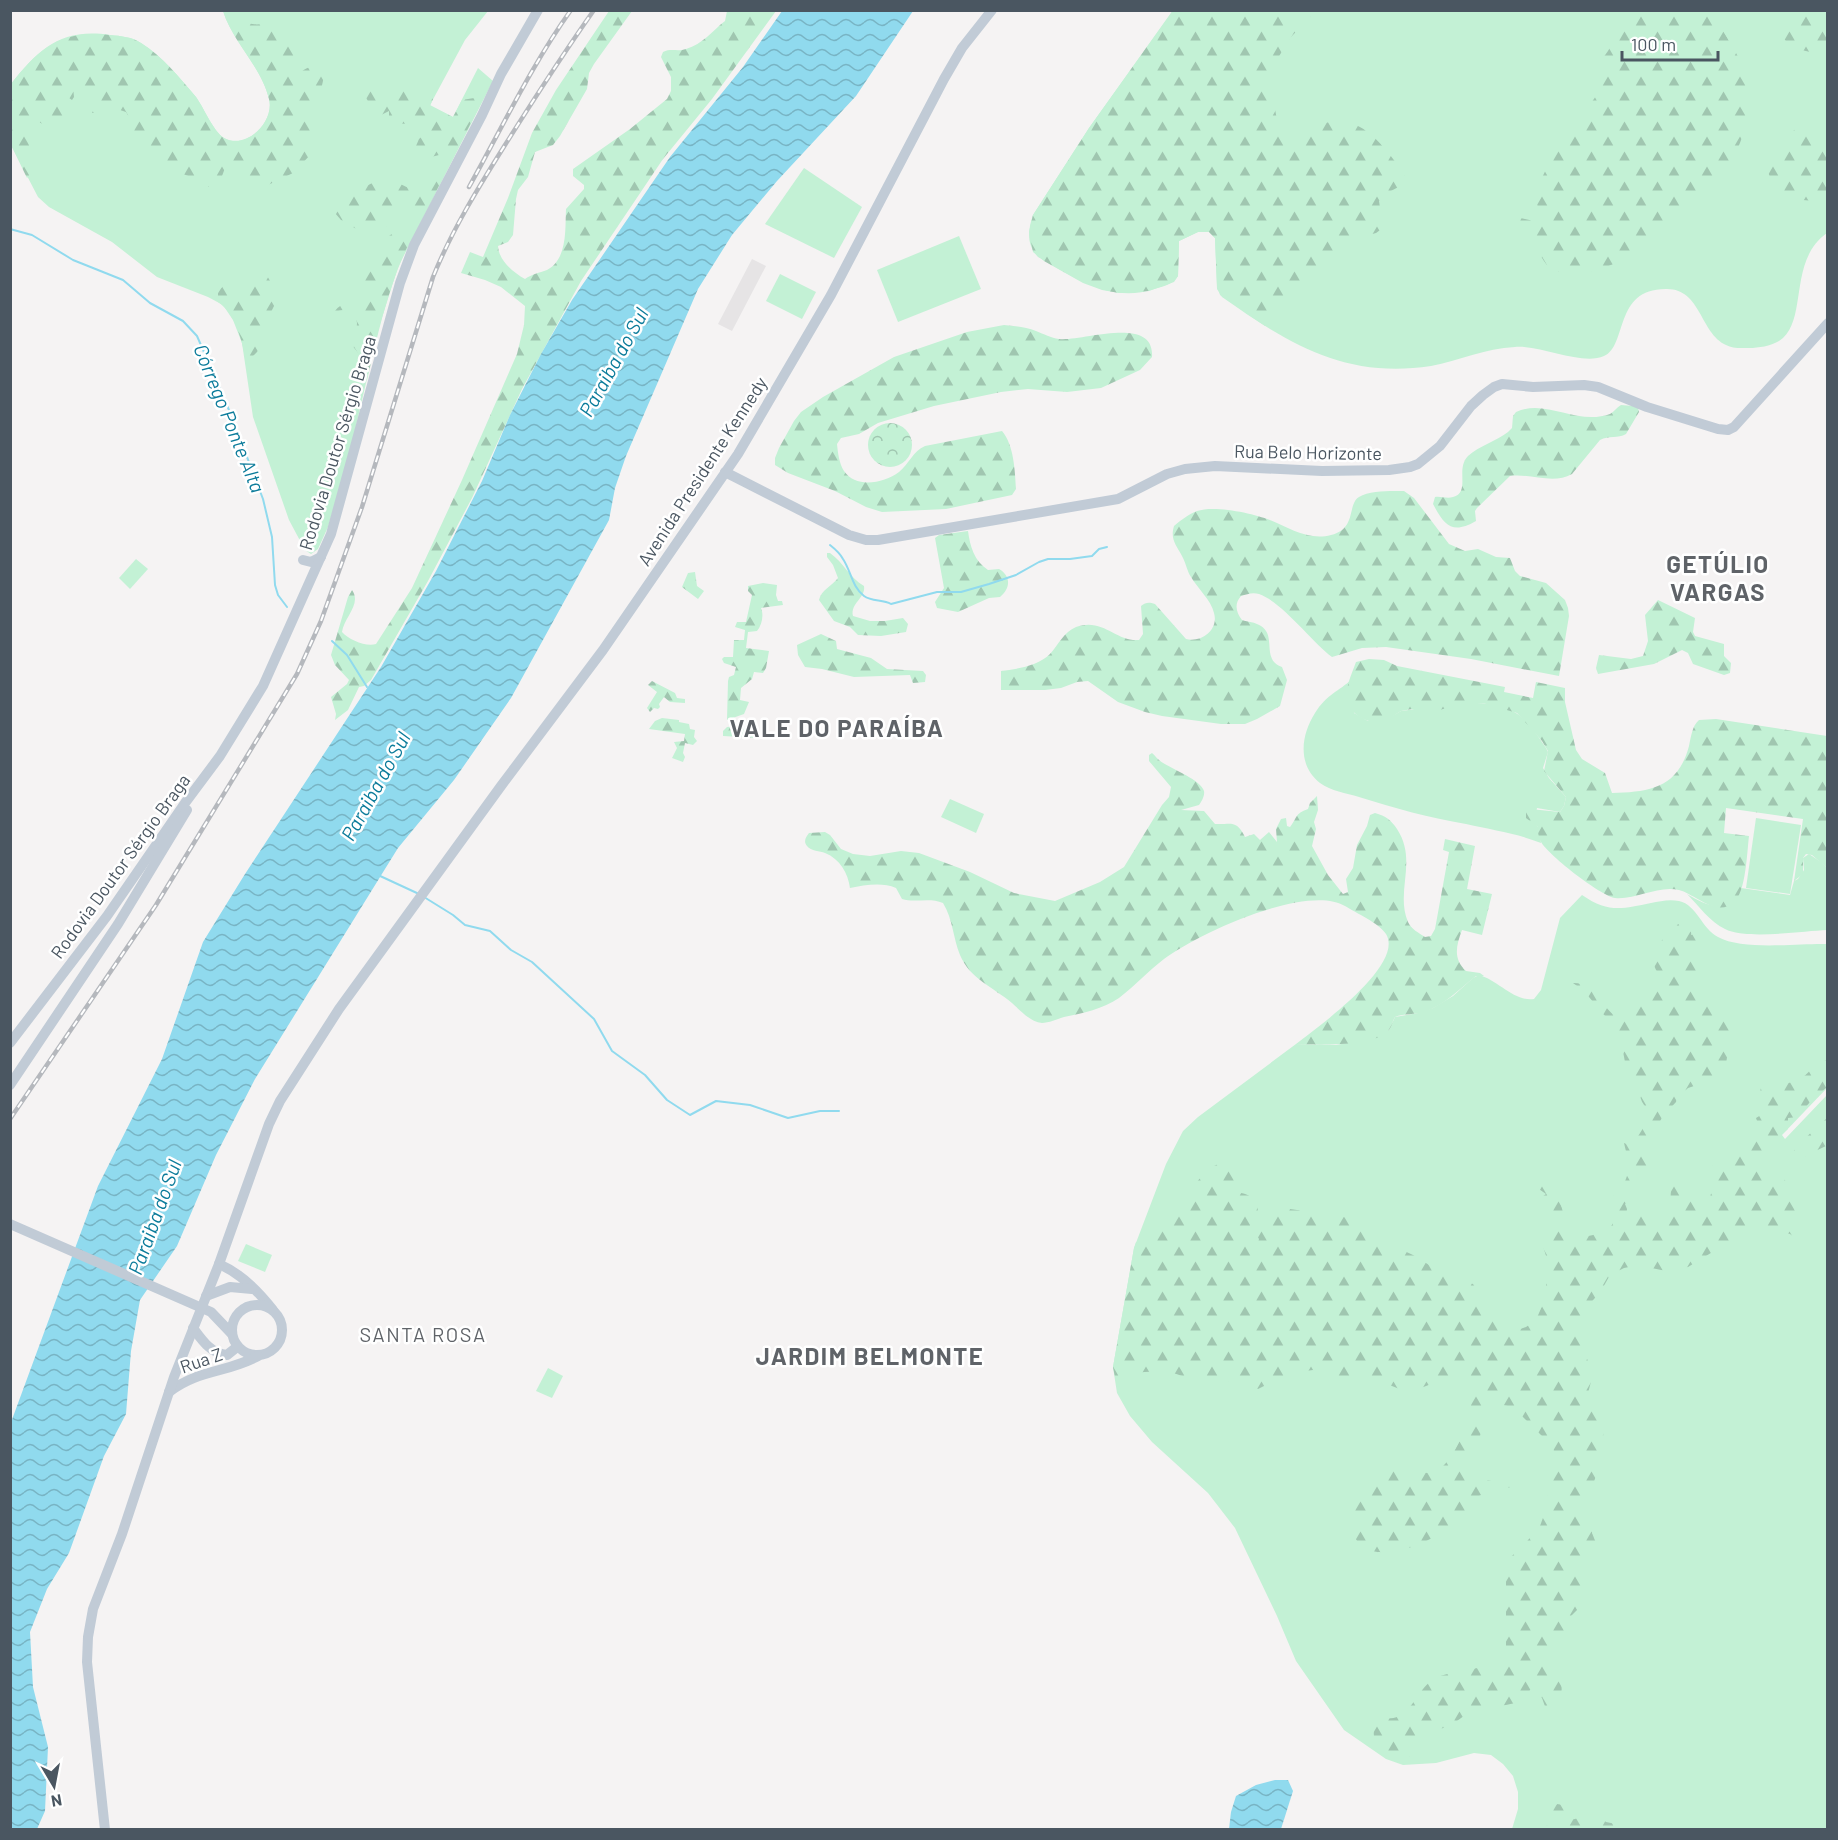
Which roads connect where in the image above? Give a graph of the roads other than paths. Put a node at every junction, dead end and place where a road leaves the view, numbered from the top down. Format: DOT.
graph roads {
  1 [pos="538,10"];
  2 [pos="992,10"];
  3 [pos="1827,323"];
  4 [pos="725,472"];
  5 [pos="321,556"];
  6 [pos="303,560"];
  7 [pos="208,772"];
  8 [pos="10,1043"];
  9 [pos="10,1084"];
  10 [pos="10,1224"];
  11 [pos="224,1266"];
  12 [pos="255,1290"];
  13 [pos="206,1296"];
  14 [pos="243,1309"];
  15 [pos="273,1311"];
  16 [pos="212,1313"];
  17 [pos="194,1328"];
  18 [pos="231,1333"];
  19 [pos="237,1347"];
  20 [pos="258,1356"];
  21 [pos="179,1365"];
  22 [pos="196,1376"];
  23 [pos="169,1392"];
  24 [pos="105,1830"];
  1 -- 5 [label="main road, Rodovia Doutor Sérgio Braga"];
  2 -- 4 [label="main road, Avenida Presidente Kennedy"];
  3 -- 4 [label="main road, Rua Belo Horizonte"];
  4 -- 11 [label="main road, Avenida Presidente Kennedy"];
  5 -- 6 [label="main road"];
  5 -- 7 [label="main road, Rodovia Doutor Sérgio Braga"];
  7 -- 8 [label="main road, Rodovia Doutor Sérgio Braga"];
  7 -- 9 [label="main road"];
  10 -- 16 [label="main road"];
  11 -- 12 [label="main road"];
  11 -- 13 [label="main road, Avenida Presidente Kennedy"];
  12 -- 13 [label="main road"];
  12 -- 15 [label="main road"];
  13 -- 17 [label="main road, Avenida Presidente Kennedy"];
  14 -- 15 [label="main road"];
  14 -- 16 [label="main road"];
  14 -- 18 [label="main road"];
  15 -- 20 [label="main road"];
  16 -- 18 [label="main road"];
  17 -- 19 [label="main road"];
  17 -- 21 [label="main road, Avenida Presidente Kennedy"];
  18 -- 19 [label="main road"];
  19 -- 20 [label="main road"];
  20 -- 22 [label="main road, Rua Z"];
  21 -- 22 [label="main road"];
  21 -- 23 [label="main road, Avenida Presidente Kennedy"];
  22 -- 23 [label="main road, Rua Z"];
  23 -- 24 [label="main road, Avenida Presidente Kennedy"];
}
